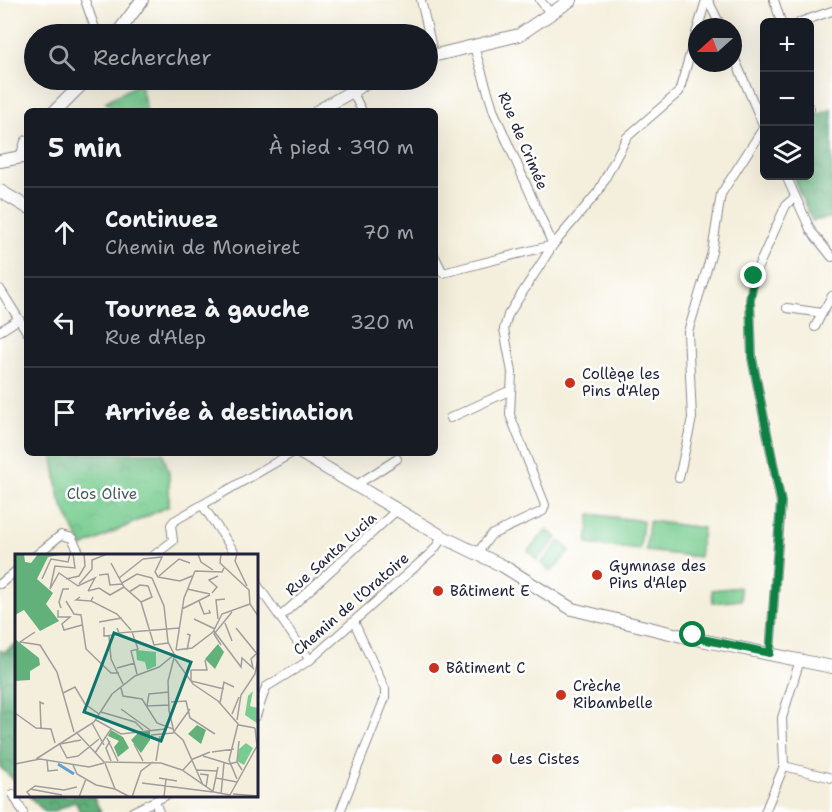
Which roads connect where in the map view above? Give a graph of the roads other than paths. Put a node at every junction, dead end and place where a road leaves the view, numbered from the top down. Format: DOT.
graph roads {
  1 [pos="85,0"];
  2 [pos="142,0"];
  3 [pos="421,0"];
  4 [pos="540,0"];
  5 [pos="571,0"];
  6 [pos="707,0"];
  7 [pos="774,0"];
  8 [pos="832,11"];
  9 [pos="551,14"];
  10 [pos="701,18"];
  11 [pos="716,18"];
  12 [pos="780,18"];
  13 [pos="812,18"];
  14 [pos="93,24"];
  15 [pos="124,24"];
  16 [pos="425,24"];
  17 [pos="474,47"];
  18 [pos="438,51"];
  19 [pos="688,60"];
  20 [pos="741,72"];
  21 [pos="76,90"];
  22 [pos="352,91"];
  23 [pos="58,108"];
  24 [pos="323,108"];
  25 [pos="360,108"];
  26 [pos="765,126"];
  27 [pos="760,135"];
  28 [pos="24,156"];
  29 [pos="0,161"];
  30 [pos="788,180"];
  31 [pos="0,191"];
  32 [pos="795,197"];
  33 [pos="24,205"];
  34 [pos="553,245"];
  35 [pos="832,257"];
  36 [pos="438,262"];
  37 [pos="0,289"];
  38 [pos="832,296"];
  39 [pos="787,308"];
  40 [pos="822,313"];
  41 [pos="19,319"];
  42 [pos="24,327"];
  43 [pos="815,327"];
  44 [pos="0,331"];
  45 [pos="511,390"];
  46 [pos="450,418"];
  47 [pos="287,456"];
  48 [pos="307,456"];
  49 [pos="397,459"];
  50 [pos="679,478"];
  51 [pos="359,488"];
  52 [pos="202,506"];
  53 [pos="398,510"];
  54 [pos="443,537"];
  55 [pos="478,552"];
  56 [pos="36,554"];
  57 [pos="80,554"];
  58 [pos="154,554"];
  59 [pos="236,554"];
  60 [pos="15,572"];
  61 [pos="0,584"];
  62 [pos="258,586"];
  63 [pos="280,617"];
  64 [pos="354,622"];
  65 [pos="770,653"];
  66 [pos="309,660"];
  67 [pos="800,660"];
  68 [pos="832,667"];
  69 [pos="258,710"];
  70 [pos="783,766"];
  71 [pos="832,778"];
  72 [pos="13,794"];
  73 [pos="162,797"];
  74 [pos="155,802"];
  75 [pos="23,812"];
  76 [pos="132,812"];
  77 [pos="159,812"];
  78 [pos="340,812"];
  79 [pos="765,812"];
  1 -- 14 [label="street"];
  2 -- 15 [label="main road"];
  3 -- 16 [label="street"];
  4 -- 9 [label="street"];
  5 -- 9 [label="main road"];
  6 -- 10 [label="street"];
  6 -- 11 [label="street"];
  7 -- 12 [label="street"];
  8 -- 13 [label="street"];
  9 -- 17 [label="main road"];
  17 -- 18 [label="main road"];
  17 -- 34 [label="street, Rue de Crimée"];
  19 -- 34 [label="street"];
  20 -- 26 [label="street"];
  21 -- 23 [label="main road"];
  22 -- 24 [label="main road"];
  22 -- 25 [label="street"];
  27 -- 50 [label="street"];
  28 -- 29 [label="main road"];
  30 -- 32 [label="street"];
  31 -- 33 [label="main road"];
  32 -- 35 [label="street"];
  32 -- 65 [label="street"];
  34 -- 36 [label="street"];
  34 -- 45 [label="street"];
  37 -- 41 [label="street"];
  38 -- 40 [label="street"];
  39 -- 40 [label="street"];
  40 -- 43 [label="street"];
  41 -- 42 [label="street"];
  41 -- 44 [label="street"];
  45 -- 46 [label="street"];
  45 -- 55 [label="street"];
  47 -- 52 [label="street"];
  48 -- 51 [label="main road"];
  49 -- 51 [label="street"];
  51 -- 53 [label="main road"];
  52 -- 58 [label="street"];
  52 -- 59 [label="street"];
  53 -- 54 [label="main road"];
  53 -- 63 [label="street, Rue Santa Lucia"];
  54 -- 55 [label="main road"];
  54 -- 64 [label="street, Chemin de l'Oratoire"];
  55 -- 65 [label="main road"];
  56 -- 57 [label="street"];
  60 -- 61 [label="street"];
  62 -- 63 [label="street"];
  63 -- 66 [label="street"];
  64 -- 66 [label="street, Chemin de l'Oratoire"];
  64 -- 78 [label="street"];
  65 -- 67 [label="main road"];
  66 -- 69 [label="street, Chemin de l'Oratoire"];
  67 -- 68 [label="main road"];
  67 -- 70 [label="street"];
  70 -- 71 [label="street"];
  70 -- 79 [label="street"];
  72 -- 75 [label="street"];
  73 -- 74 [label="street"];
  74 -- 76 [label="street"];
  74 -- 77 [label="street"];
}
